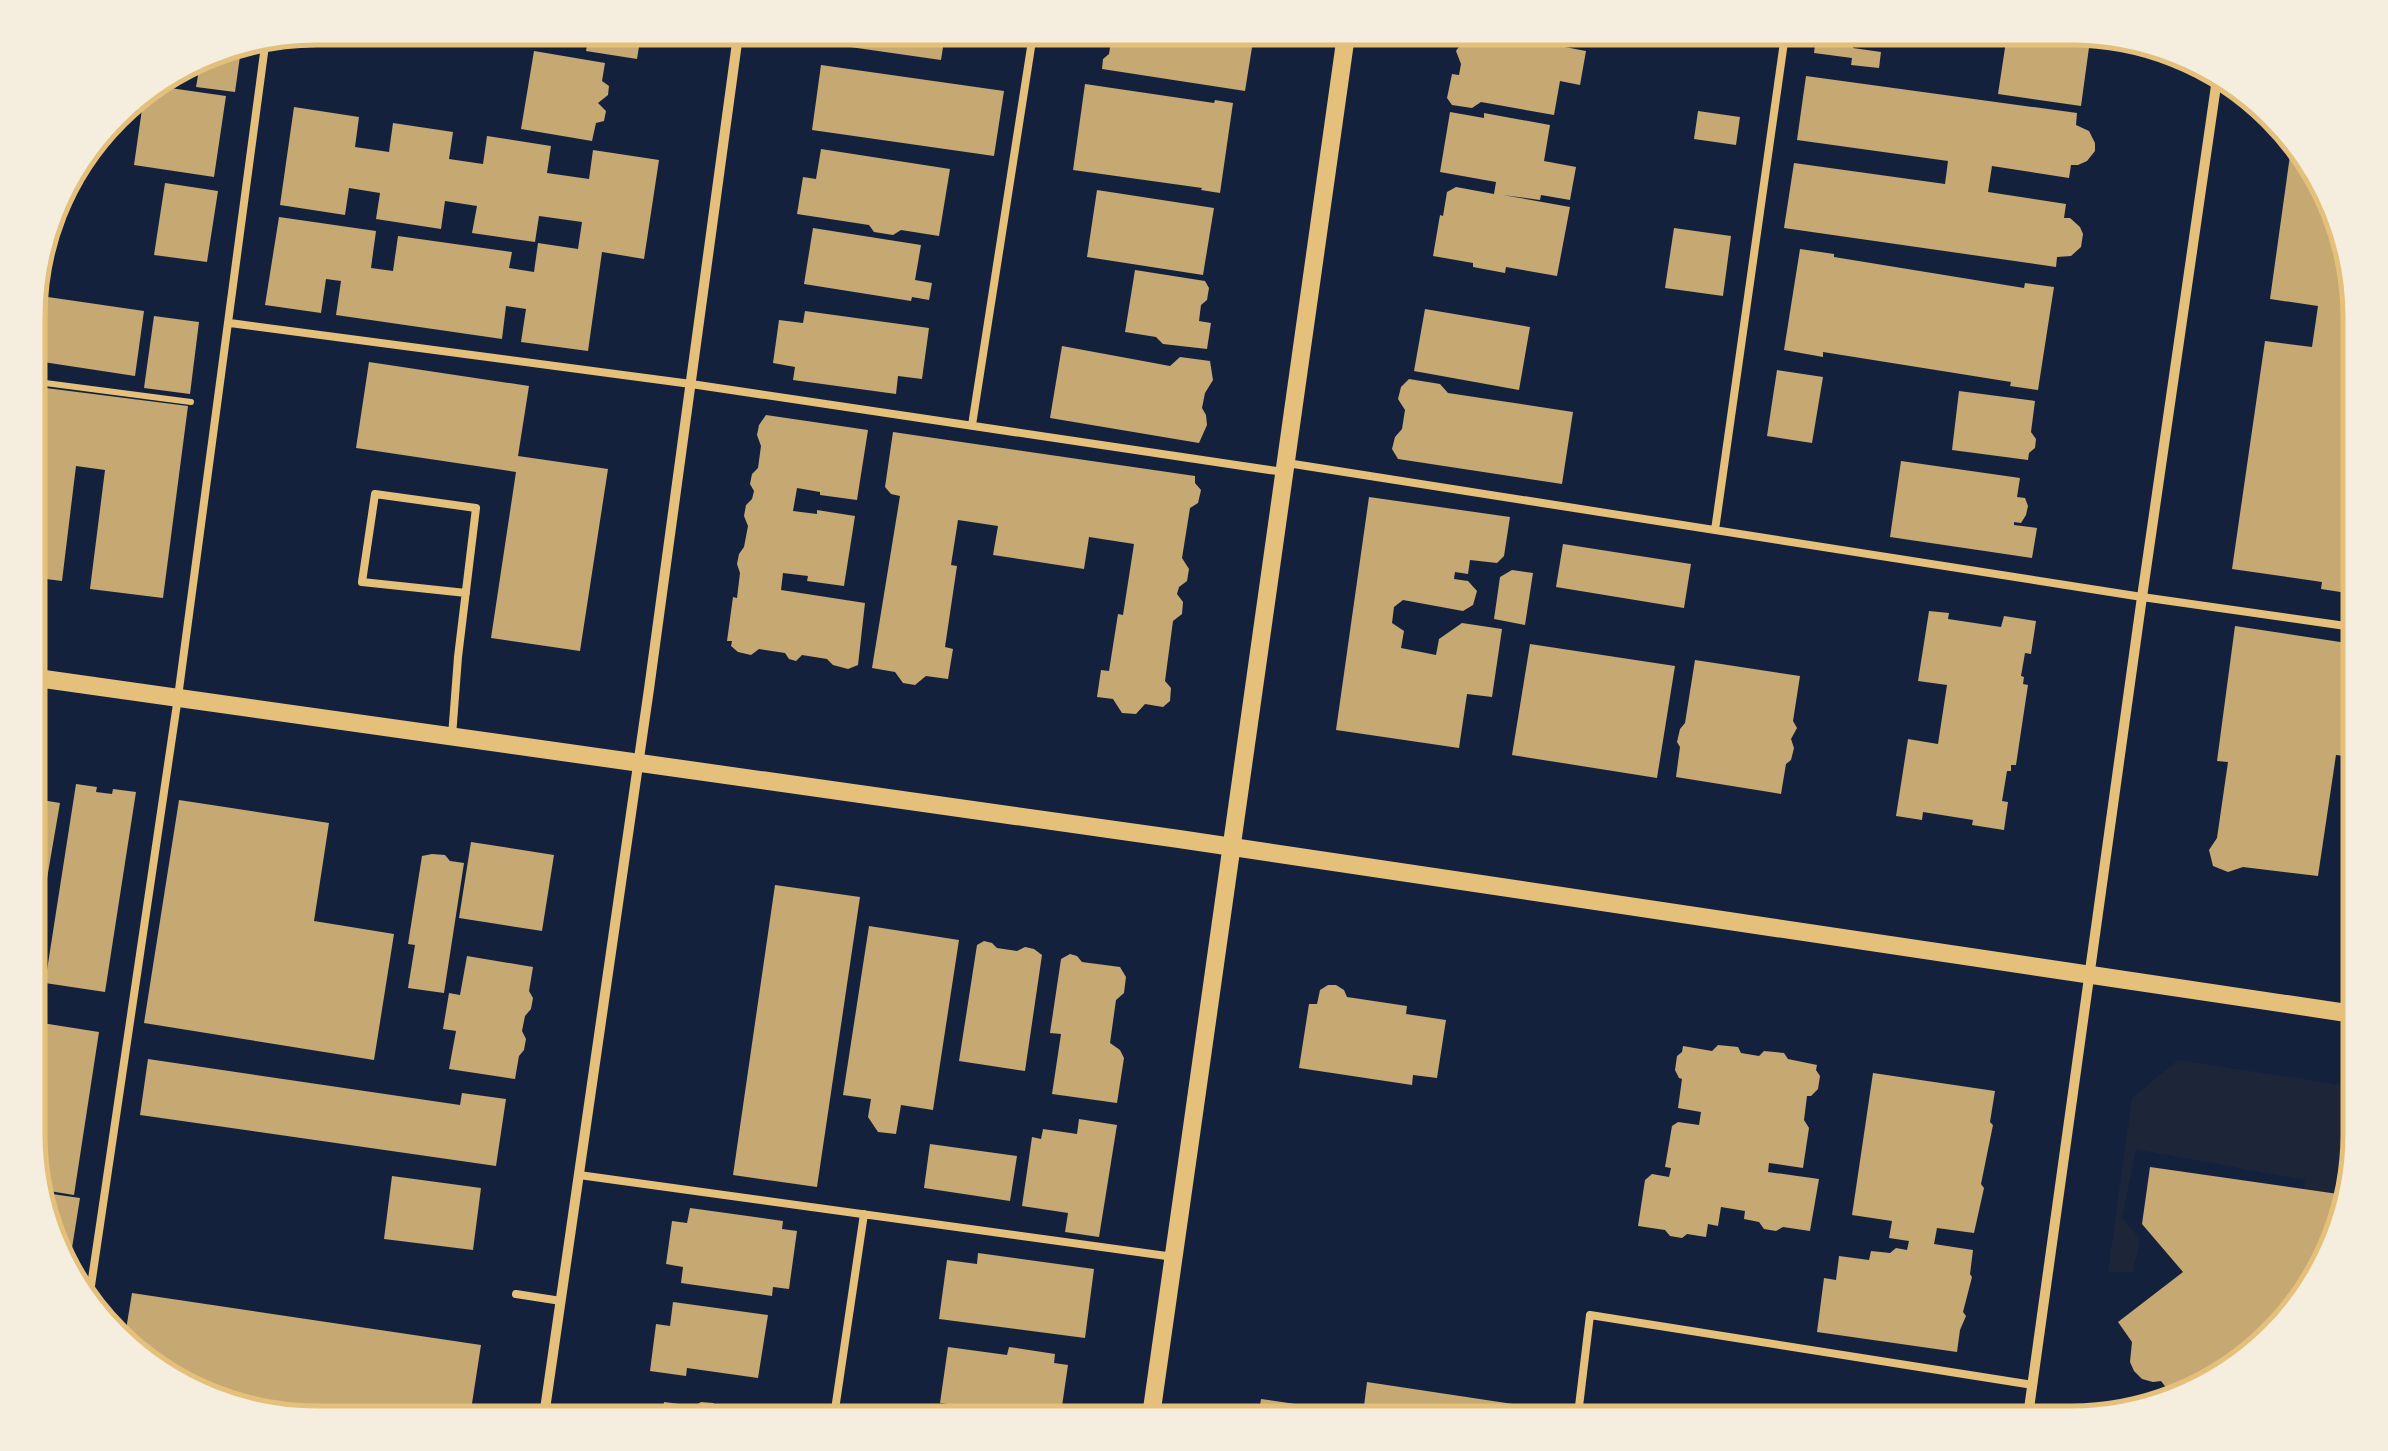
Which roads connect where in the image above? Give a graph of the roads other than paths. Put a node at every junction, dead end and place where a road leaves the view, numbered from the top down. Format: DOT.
graph roads {
  1 [pos="737,45"];
  2 [pos="1031,45"];
  3 [pos="1345,45"];
  4 [pos="1784,45"];
  5 [pos="264,50"];
  6 [pos="2216,87"];
  7 [pos="230,323"];
  8 [pos="691,384"];
  9 [pos="972,425"];
  10 [pos="1283,468"];
  11 [pos="1715,530"];
  12 [pos="466,593"];
  13 [pos="2142,597"];
  14 [pos="2342,625"];
  15 [pos="45,679"];
  16 [pos="178,697"];
  17 [pos="452,736"];
  18 [pos="638,762"];
  19 [pos="1232,848"];
  20 [pos="2090,976"];
  21 [pos="2342,1012"];
  22 [pos="579,1176"];
  23 [pos="864,1214"];
  24 [pos="1174,1257"];
  25 [pos="91,1285"];
  26 [pos="516,1294"];
  27 [pos="561,1301"];
  28 [pos="2033,1385"];
  29 [pos="1579,1405"];
  30 [pos="2030,1405"];
  31 [pos="546,1406"];
  32 [pos="836,1406"];
  33 [pos="1153,1406"];
  1 -- 8 [label="street"];
  2 -- 9 [label="lane"];
  3 -- 10 [label="street"];
  4 -- 11 [label="lane"];
  5 -- 7 [label="lane"];
  6 -- 13 [label="street"];
  7 -- 8 [label="lane"];
  7 -- 16 [label="lane"];
  8 -- 9 [label="lane"];
  8 -- 18 [label="street"];
  9 -- 10 [label="lane"];
  10 -- 11 [label="lane"];
  10 -- 19 [label="street"];
  11 -- 13 [label="lane"];
  12 -- 12 [label="lane"];
  12 -- 17 [label="lane"];
  13 -- 14 [label="lane"];
  13 -- 20 [label="street"];
  15 -- 16 [label="street"];
  16 -- 17 [label="street"];
  16 -- 25 [label="lane"];
  17 -- 18 [label="street"];
  18 -- 19 [label="street"];
  18 -- 22 [label="street"];
  19 -- 20 [label="street"];
  19 -- 24 [label="street"];
  20 -- 21 [label="street"];
  20 -- 28 [label="street"];
  22 -- 23 [label="lane"];
  22 -- 27 [label="street"];
  23 -- 24 [label="lane"];
  23 -- 32 [label="lane"];
  24 -- 33 [label="street"];
  26 -- 27 [label="lane"];
  27 -- 31 [label="street"];
  28 -- 29 [label="lane"];
  28 -- 30 [label="street"];
}
